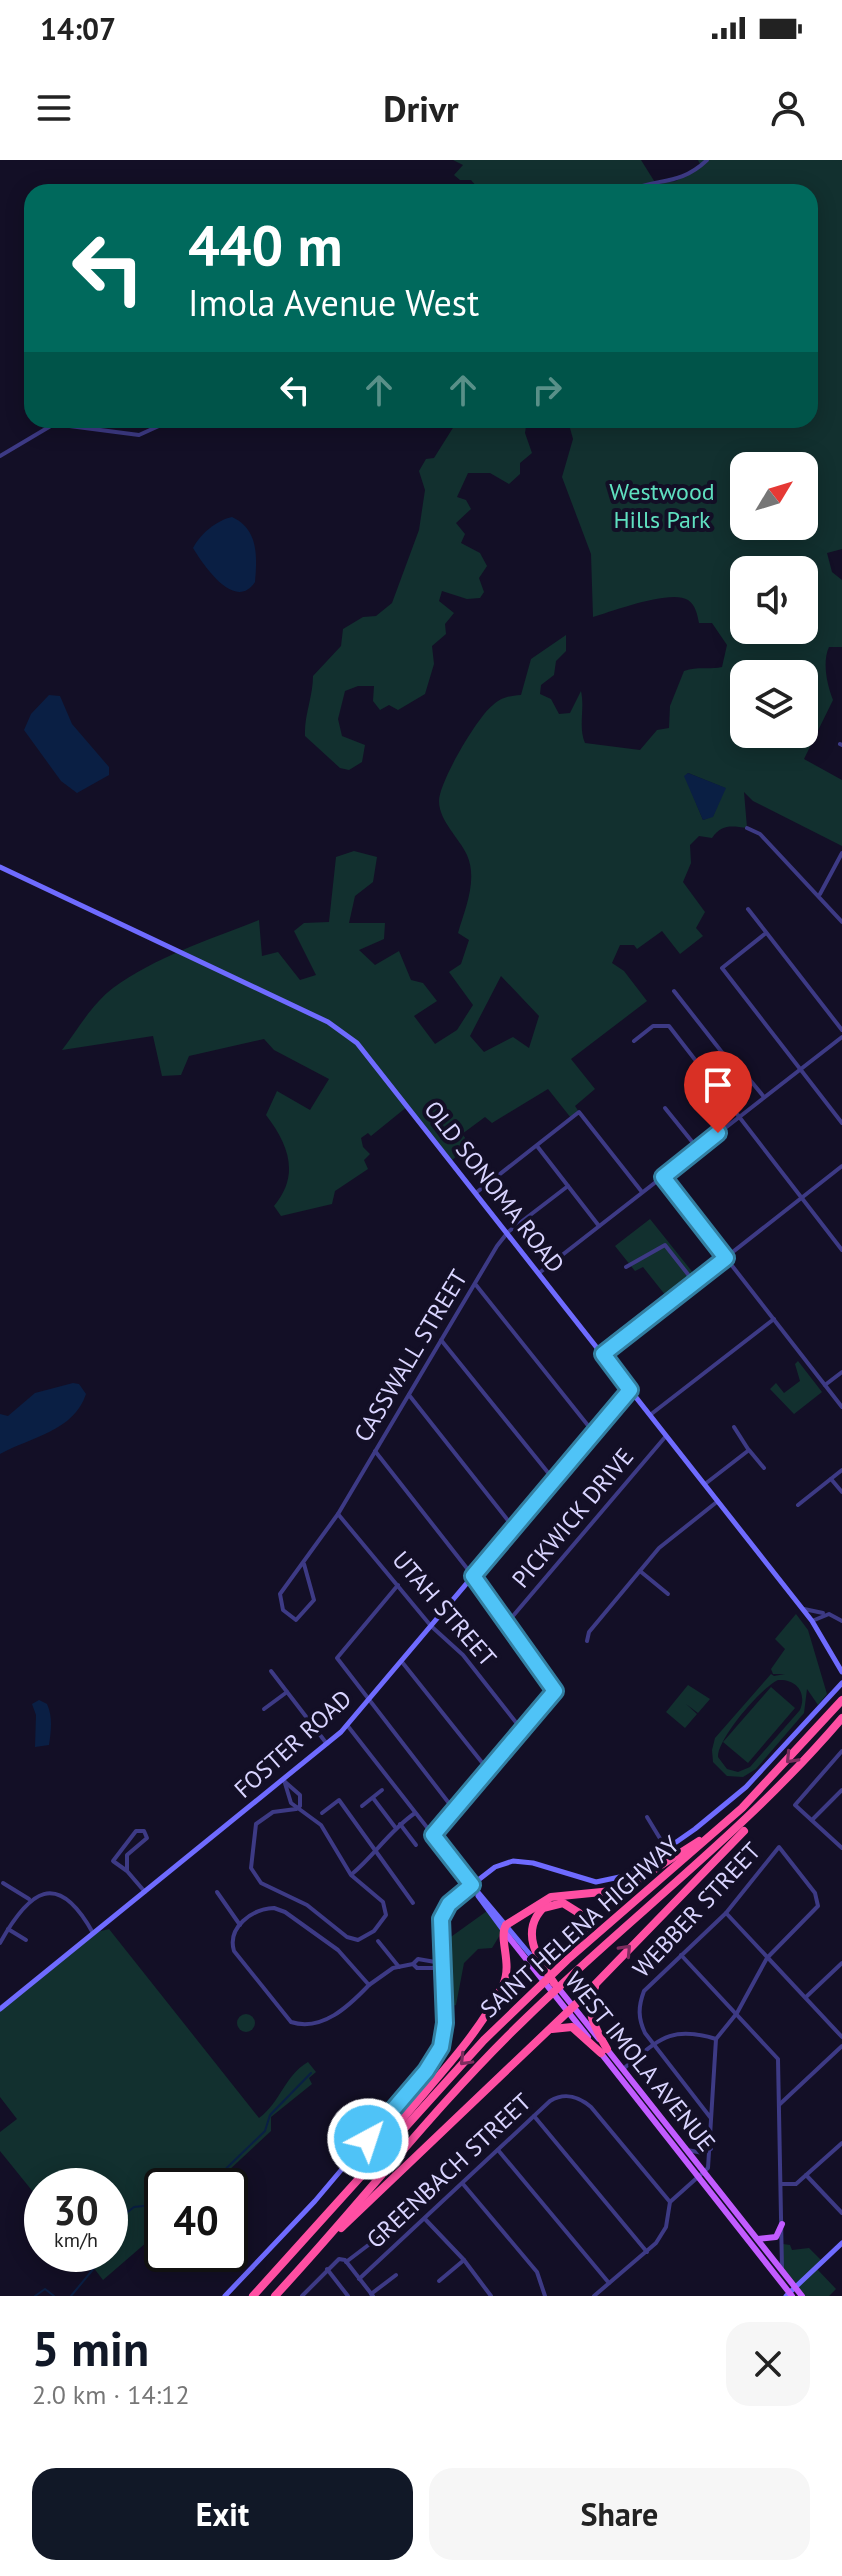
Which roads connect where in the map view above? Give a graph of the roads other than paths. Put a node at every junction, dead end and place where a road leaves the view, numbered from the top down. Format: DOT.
graph roads {
  1 [pos="707,160"];
  2 [pos="662,184"];
  3 [pos="49,428"];
  4 [pos="92,428"];
  5 [pos="154,428"];
  6 [pos="0,456"];
  7 [pos="747,828"];
  8 [pos="842,853"];
  9 [pos="0,867"];
  10 [pos="820,894"];
  11 [pos="748,909"];
  12 [pos="842,921"];
  13 [pos="766,933"];
  14 [pos="674,991"];
  15 [pos="842,1030"];
  16 [pos="842,1037"];
  17 [pos="634,1041"];
  18 [pos="800,1069"];
  19 [pos="764,1097"];
  20 [pos="665,1108"];
  21 [pos="738,1117"];
  22 [pos="842,1123"];
  23 [pos="537,1146"];
  24 [pos="698,1149"];
  25 [pos="842,1166"];
  26 [pos="663,1177"];
  27 [pos="568,1186"];
  28 [pos="477,1192"];
  29 [pos="642,1192"];
  30 [pos="802,1198"];
  31 [pos="599,1226"];
  32 [pos="508,1232"];
  33 [pos="842,1250"];
  34 [pos="726,1258"];
  35 [pos="626,1267"];
  36 [pos="539,1273"];
  37 [pos="694,1282"];
  38 [pos="475,1284"];
  39 [pos="774,1319"];
  40 [pos="441,1340"];
  41 [pos="603,1354"];
  42 [pos="842,1372"];
  43 [pos="825,1385"];
  44 [pos="630,1390"];
  45 [pos="409,1395"];
  46 [pos="842,1407"];
  47 [pos="650,1415"];
  48 [pos="734,1427"];
  49 [pos="594,1433"];
  50 [pos="666,1436"];
  51 [pos="749,1450"];
  52 [pos="375,1451"];
  53 [pos="764,1468"];
  54 [pos="842,1470"];
  55 [pos="831,1479"];
  56 [pos="554,1480"];
  57 [pos="705,1484"];
  58 [pos="842,1492"];
  59 [pos="718,1501"];
  60 [pos="798,1505"];
  61 [pos="338,1514"];
  62 [pos="514,1528"];
  63 [pos="304,1564"];
  64 [pos="640,1571"];
  65 [pos="473,1576"];
  66 [pos="398,1585"];
  67 [pos="668,1594"];
  68 [pos="802,1608"];
  69 [pos="829,1614"];
  70 [pos="812,1621"];
  71 [pos="842,1621"];
  72 [pos="507,1623"];
  73 [pos="431,1626"];
  74 [pos="587,1641"];
  75 [pos="402,1662"];
  76 [pos="271,1671"];
  77 [pos="841,1671"];
  78 [pos="842,1683"];
  79 [pos="287,1692"];
  80 [pos="842,1700"];
  81 [pos="369,1701"];
  82 [pos="264,1709"];
  83 [pos="842,1718"];
  84 [pos="347,1725"];
  85 [pos="522,1730"];
  86 [pos="327,1744"];
  87 [pos="842,1751"];
  88 [pos="488,1770"];
  89 [pos="284,1780"];
  90 [pos="779,1789"];
  91 [pos="382,1790"];
  92 [pos="842,1790"];
  93 [pos="373,1798"];
  94 [pos="362,1806"];
  95 [pos="296,1809"];
  96 [pos="455,1811"];
  97 [pos="322,1813"];
  98 [pos="415,1813"];
  99 [pos="735,1815"];
  100 [pos="647,1817"];
  101 [pos="812,1820"];
  102 [pos="398,1825"];
  103 [pos="433,1835"];
  104 [pos="416,1845"];
  105 [pos="842,1848"];
  106 [pos="667,1850"];
  107 [pos="376,1854"];
  108 [pos="127,1871"];
  109 [pos="351,1875"];
  110 [pos="3,1883"];
  111 [pos="472,1885"];
  112 [pos="145,1892"];
  113 [pos="217,1892"];
  114 [pos="29,1899"];
  115 [pos="413,1903"];
  116 [pos="726,1913"];
  117 [pos="240,1925"];
  118 [pos="505,1928"];
  119 [pos="8,1929"];
  120 [pos="93,1933"];
  121 [pos="26,1940"];
  122 [pos="378,1941"];
  123 [pos="0,1943"];
  124 [pos="681,1955"];
  125 [pos="767,1958"];
  126 [pos="441,1963"];
  127 [pos="842,1963"];
  128 [pos="399,1967"];
  129 [pos="553,1973"];
  130 [pos="604,1973"];
  131 [pos="558,1984"];
  132 [pos="369,1985"];
  133 [pos="805,1998"];
  134 [pos="0,2009"];
  135 [pos="570,2009"];
  136 [pos="737,2013"];
  137 [pos="545,2034"];
  138 [pos="842,2037"];
  139 [pos="716,2039"];
  140 [pos="654,2043"];
  141 [pos="842,2046"];
  142 [pos="604,2051"];
  143 [pos="623,2069"];
  144 [pos="780,2104"];
  145 [pos="534,2116"];
  146 [pos="710,2117"];
  147 [pos="842,2143"];
  148 [pos="711,2149"];
  149 [pos="498,2150"];
  150 [pos="687,2150"];
  151 [pos="702,2175"];
  152 [pos="806,2175"];
  153 [pos="463,2184"];
  154 [pos="781,2184"];
  155 [pos="670,2202"];
  156 [pos="842,2213"];
  157 [pos="425,2218"];
  158 [pos="782,2224"];
  159 [pos="758,2239"];
  160 [pos="304,2241"];
  161 [pos="371,2243"];
  162 [pos="842,2243"];
  163 [pos="647,2252"];
  164 [pos="309,2259"];
  165 [pos="464,2260"];
  166 [pos="346,2262"];
  167 [pos="327,2269"];
  168 [pos="782,2270"];
  169 [pos="396,2275"];
  170 [pos="359,2279"];
  171 [pos="439,2281"];
  172 [pos="609,2283"];
  173 [pos="790,2293"];
  174 [pos="305,2295"];
  175 [pos="370,2295"];
  176 [pos="225,2296"];
  177 [pos="253,2296"];
  178 [pos="275,2296"];
  179 [pos="348,2296"];
  180 [pos="491,2296"];
  181 [pos="545,2296"];
  182 [pos="594,2296"];
  183 [pos="802,2296"];
  1 -- 2 [label="street"];
  3 -- 6 [label="street"];
  4 -- 5 [label="street"];
  7 -- 10 [label="street"];
  8 -- 10 [label="street"];
  9 -- 28 [label="street, OLD SONOMA ROAD"];
  10 -- 12 [label="street"];
  11 -- 13 [label="street"];
  13 -- 15 [label="street"];
  13 -- 18 [label="street"];
  14 -- 19 [label="street"];
  16 -- 18 [label="street"];
  17 -- 21 [label="street"];
  18 -- 19 [label="street"];
  18 -- 22 [label="street"];
  19 -- 21 [label="street"];
  20 -- 24 [label="street"];
  21 -- 24 [label="street"];
  21 -- 30 [label="street"];
  23 -- 27 [label="street"];
  23 -- 28 [label="street"];
  23 -- 29 [label="street"];
  24 -- 26 [label="street"];
  25 -- 30 [label="street"];
  26 -- 29 [label="street"];
  26 -- 34 [label="street"];
  27 -- 31 [label="street"];
  27 -- 32 [label="street, CASSWALL STREET"];
  28 -- 32 [label="street, OLD SONOMA ROAD"];
  29 -- 31 [label="street"];
  30 -- 33 [label="street"];
  30 -- 34 [label="street"];
  31 -- 36 [label="street"];
  32 -- 36 [label="street, OLD SONOMA ROAD"];
  32 -- 38 [label="street, CASSWALL STREET"];
  34 -- 37 [label="street"];
  34 -- 39 [label="street"];
  35 -- 37 [label="street"];
  36 -- 41 [label="street, OLD SONOMA ROAD"];
  37 -- 41 [label="street"];
  38 -- 40 [label="street, CASSWALL STREET"];
  38 -- 49 [label="street"];
  39 -- 43 [label="street"];
  39 -- 47 [label="street"];
  40 -- 45 [label="street, CASSWALL STREET"];
  40 -- 56 [label="street"];
  41 -- 44 [label="street, OLD SONOMA ROAD"];
  42 -- 43 [label="street"];
  43 -- 46 [label="street"];
  44 -- 47 [label="street, OLD SONOMA ROAD"];
  44 -- 49 [label="street, FOSTER ROAD"];
  45 -- 52 [label="street, CASSWALL STREET"];
  45 -- 62 [label="street"];
  47 -- 50 [label="street, OLD SONOMA ROAD"];
  48 -- 51 [label="street"];
  49 -- 56 [label="street, FOSTER ROAD"];
  50 -- 57 [label="street, OLD SONOMA ROAD"];
  50 -- 72 [label="street, PICKWICK DRIVE"];
  51 -- 53 [label="street"];
  51 -- 57 [label="street"];
  52 -- 61 [label="street, CASSWALL STREET"];
  52 -- 65 [label="street"];
  54 -- 55 [label="street"];
  55 -- 58 [label="street"];
  55 -- 60 [label="street"];
  56 -- 62 [label="street, FOSTER ROAD"];
  57 -- 59 [label="street, OLD SONOMA ROAD"];
  59 -- 64 [label="street"];
  59 -- 68 [label="street, OLD SONOMA ROAD"];
  61 -- 63 [label="street, CASSWALL STREET"];
  61 -- 66 [label="street, UTAH STREET"];
  62 -- 65 [label="street, FOSTER ROAD"];
  63 -- 63 [label="street, CASSWALL STREET"];
  64 -- 67 [label="street"];
  64 -- 74 [label="street"];
  65 -- 72 [label="street"];
  65 -- 73 [label="street, FOSTER ROAD"];
  66 -- 73 [label="street, UTAH STREET"];
  66 -- 81 [label="street"];
  68 -- 69 [label="street"];
  68 -- 70 [label="street, OLD SONOMA ROAD"];
  69 -- 70 [label="street"];
  69 -- 71 [label="street"];
  70 -- 77 [label="street, OLD SONOMA ROAD"];
  72 -- 85 [label="street"];
  73 -- 75 [label="street, FOSTER ROAD"];
  73 -- 85 [label="street, UTAH STREET"];
  75 -- 81 [label="street, FOSTER ROAD"];
  75 -- 88 [label="street"];
  76 -- 79 [label="street"];
  78 -- 106 [label="street"];
  79 -- 82 [label="street"];
  79 -- 86 [label="street"];
  80 -- 99 [label="highway, SAINT HELENA HIGHWAY, one-way"];
  81 -- 84 [label="street, FOSTER ROAD"];
  81 -- 96 [label="street"];
  83 -- 90 [label="highway, SAINT HELENA HIGHWAY"];
  84 -- 86 [label="street, FOSTER ROAD"];
  84 -- 98 [label="street"];
  85 -- 88 [label="street"];
  86 -- 89 [label="street, FOSTER ROAD"];
  87 -- 101 [label="street"];
  88 -- 96 [label="street"];
  89 -- 95 [label="street"];
  89 -- 95 [label="street"];
  89 -- 112 [label="street, FOSTER ROAD"];
  130 -- 90 [label="highway, one-way"];
  90 -- 131 [label="highway, SAINT HELENA HIGHWAY"];
  91 -- 93 [label="street"];
  92 -- 101 [label="street"];
  93 -- 94 [label="street"];
  93 -- 102 [label="street"];
  95 -- 109 [label="street"];
  95 -- 109 [label="street"];
  96 -- 103 [label="street"];
  97 -- 107 [label="street"];
  98 -- 102 [label="street"];
  98 -- 103 [label="street"];
  99 -- 118 [label="highway"];
  99 -- 129 [label="highway, SAINT HELENA HIGHWAY"];
  100 -- 106 [label="street"];
  101 -- 105 [label="street"];
  102 -- 104 [label="street"];
  102 -- 107 [label="street"];
  103 -- 111 [label="street"];
  106 -- 111 [label="street"];
  107 -- 109 [label="street"];
  107 -- 115 [label="street"];
  108 -- 108 [label="street"];
  108 -- 112 [label="street"];
  110 -- 114 [label="street"];
  111 -- 118 [label="street, WEST IMOLA AVENUE"];
  111 -- 126 [label="street"];
  112 -- 120 [label="street, FOSTER ROAD"];
  113 -- 117 [label="street"];
  114 -- 119 [label="street"];
  114 -- 120 [label="street"];
  116 -- 124 [label="street, WEBBER STREET"];
  116 -- 125 [label="street"];
  116 -- 125 [label="street, WEBBER STREET"];
  117 -- 132 [label="street"];
  117 -- 132 [label="street"];
  118 -- 131 [label="street, WEST IMOLA AVENUE"];
  118 -- 135 [label="main road, WEST IMOLA AVENUE"];
  118 -- 160 [label="highway"];
  119 -- 121 [label="street"];
  119 -- 123 [label="street"];
  120 -- 134 [label="street, FOSTER ROAD"];
  122 -- 128 [label="street"];
  124 -- 136 [label="street"];
  124 -- 140 [label="street, WEBBER STREET"];
  125 -- 133 [label="street"];
  125 -- 136 [label="street"];
  126 -- 128 [label="street"];
  126 -- 176 [label="street"];
  127 -- 133 [label="street"];
  128 -- 132 [label="street"];
  129 -- 131 [label="highway"];
  129 -- 160 [label="highway, SAINT HELENA HIGHWAY, one-way"];
  130 -- 135 [label="highway"];
  130 -- 142 [label="highway"];
  131 -- 135 [label="main road, WEST IMOLA AVENUE"];
  131 -- 164 [label="highway, SAINT HELENA HIGHWAY"];
  133 -- 138 [label="street"];
  135 -- 137 [label="highway"];
  135 -- 142 [label="main road, WEST IMOLA AVENUE"];
  136 -- 139 [label="street"];
  136 -- 144 [label="street"];
  137 -- 142 [label="highway"];
  137 -- 164 [label="highway"];
  139 -- 140 [label="street"];
  139 -- 146 [label="street"];
  140 -- 143 [label="street"];
  140 -- 146 [label="street, WEBBER STREET"];
  141 -- 144 [label="street"];
  142 -- 143 [label="main road, WEST IMOLA AVENUE"];
  142 -- 151 [label="main road, WEST IMOLA AVENUE"];
  143 -- 150 [label="main road, WEST IMOLA AVENUE"];
  144 -- 154 [label="street"];
  145 -- 149 [label="street, GREENBACH STREET"];
  145 -- 155 [label="street, GREENBACH STREET"];
  145 -- 163 [label="street"];
  146 -- 148 [label="street"];
  147 -- 152 [label="street"];
  148 -- 150 [label="street"];
  148 -- 151 [label="street"];
  149 -- 153 [label="street, GREENBACH STREET"];
  149 -- 172 [label="street"];
  150 -- 151 [label="main road, WEST IMOLA AVENUE"];
  151 -- 155 [label="street"];
  151 -- 159 [label="main road, WEST IMOLA AVENUE"];
  151 -- 173 [label="main road, WEST IMOLA AVENUE"];
  152 -- 154 [label="street"];
  152 -- 156 [label="street"];
  153 -- 157 [label="street, GREENBACH STREET"];
  153 -- 181 [label="street"];
  154 -- 158 [label="street"];
  155 -- 163 [label="street"];
  157 -- 165 [label="street"];
  157 -- 170 [label="street, GREENBACH STREET"];
  158 -- 159 [label="main road"];
  158 -- 168 [label="street"];
  159 -- 168 [label="main road, WEST IMOLA AVENUE"];
  160 -- 177 [label="highway, SAINT HELENA HIGHWAY"];
  161 -- 166 [label="street"];
  162 -- 173 [label="street"];
  163 -- 172 [label="street"];
  164 -- 178 [label="highway, SAINT HELENA HIGHWAY"];
  165 -- 171 [label="street"];
  165 -- 180 [label="street"];
  166 -- 167 [label="street"];
  166 -- 170 [label="street"];
  167 -- 174 [label="street"];
  167 -- 179 [label="street"];
  168 -- 173 [label="main road, WEST IMOLA AVENUE"];
  169 -- 175 [label="street"];
  170 -- 175 [label="street"];
  172 -- 182 [label="street"];
  173 -- 183 [label="main road, WEST IMOLA AVENUE"];
}
